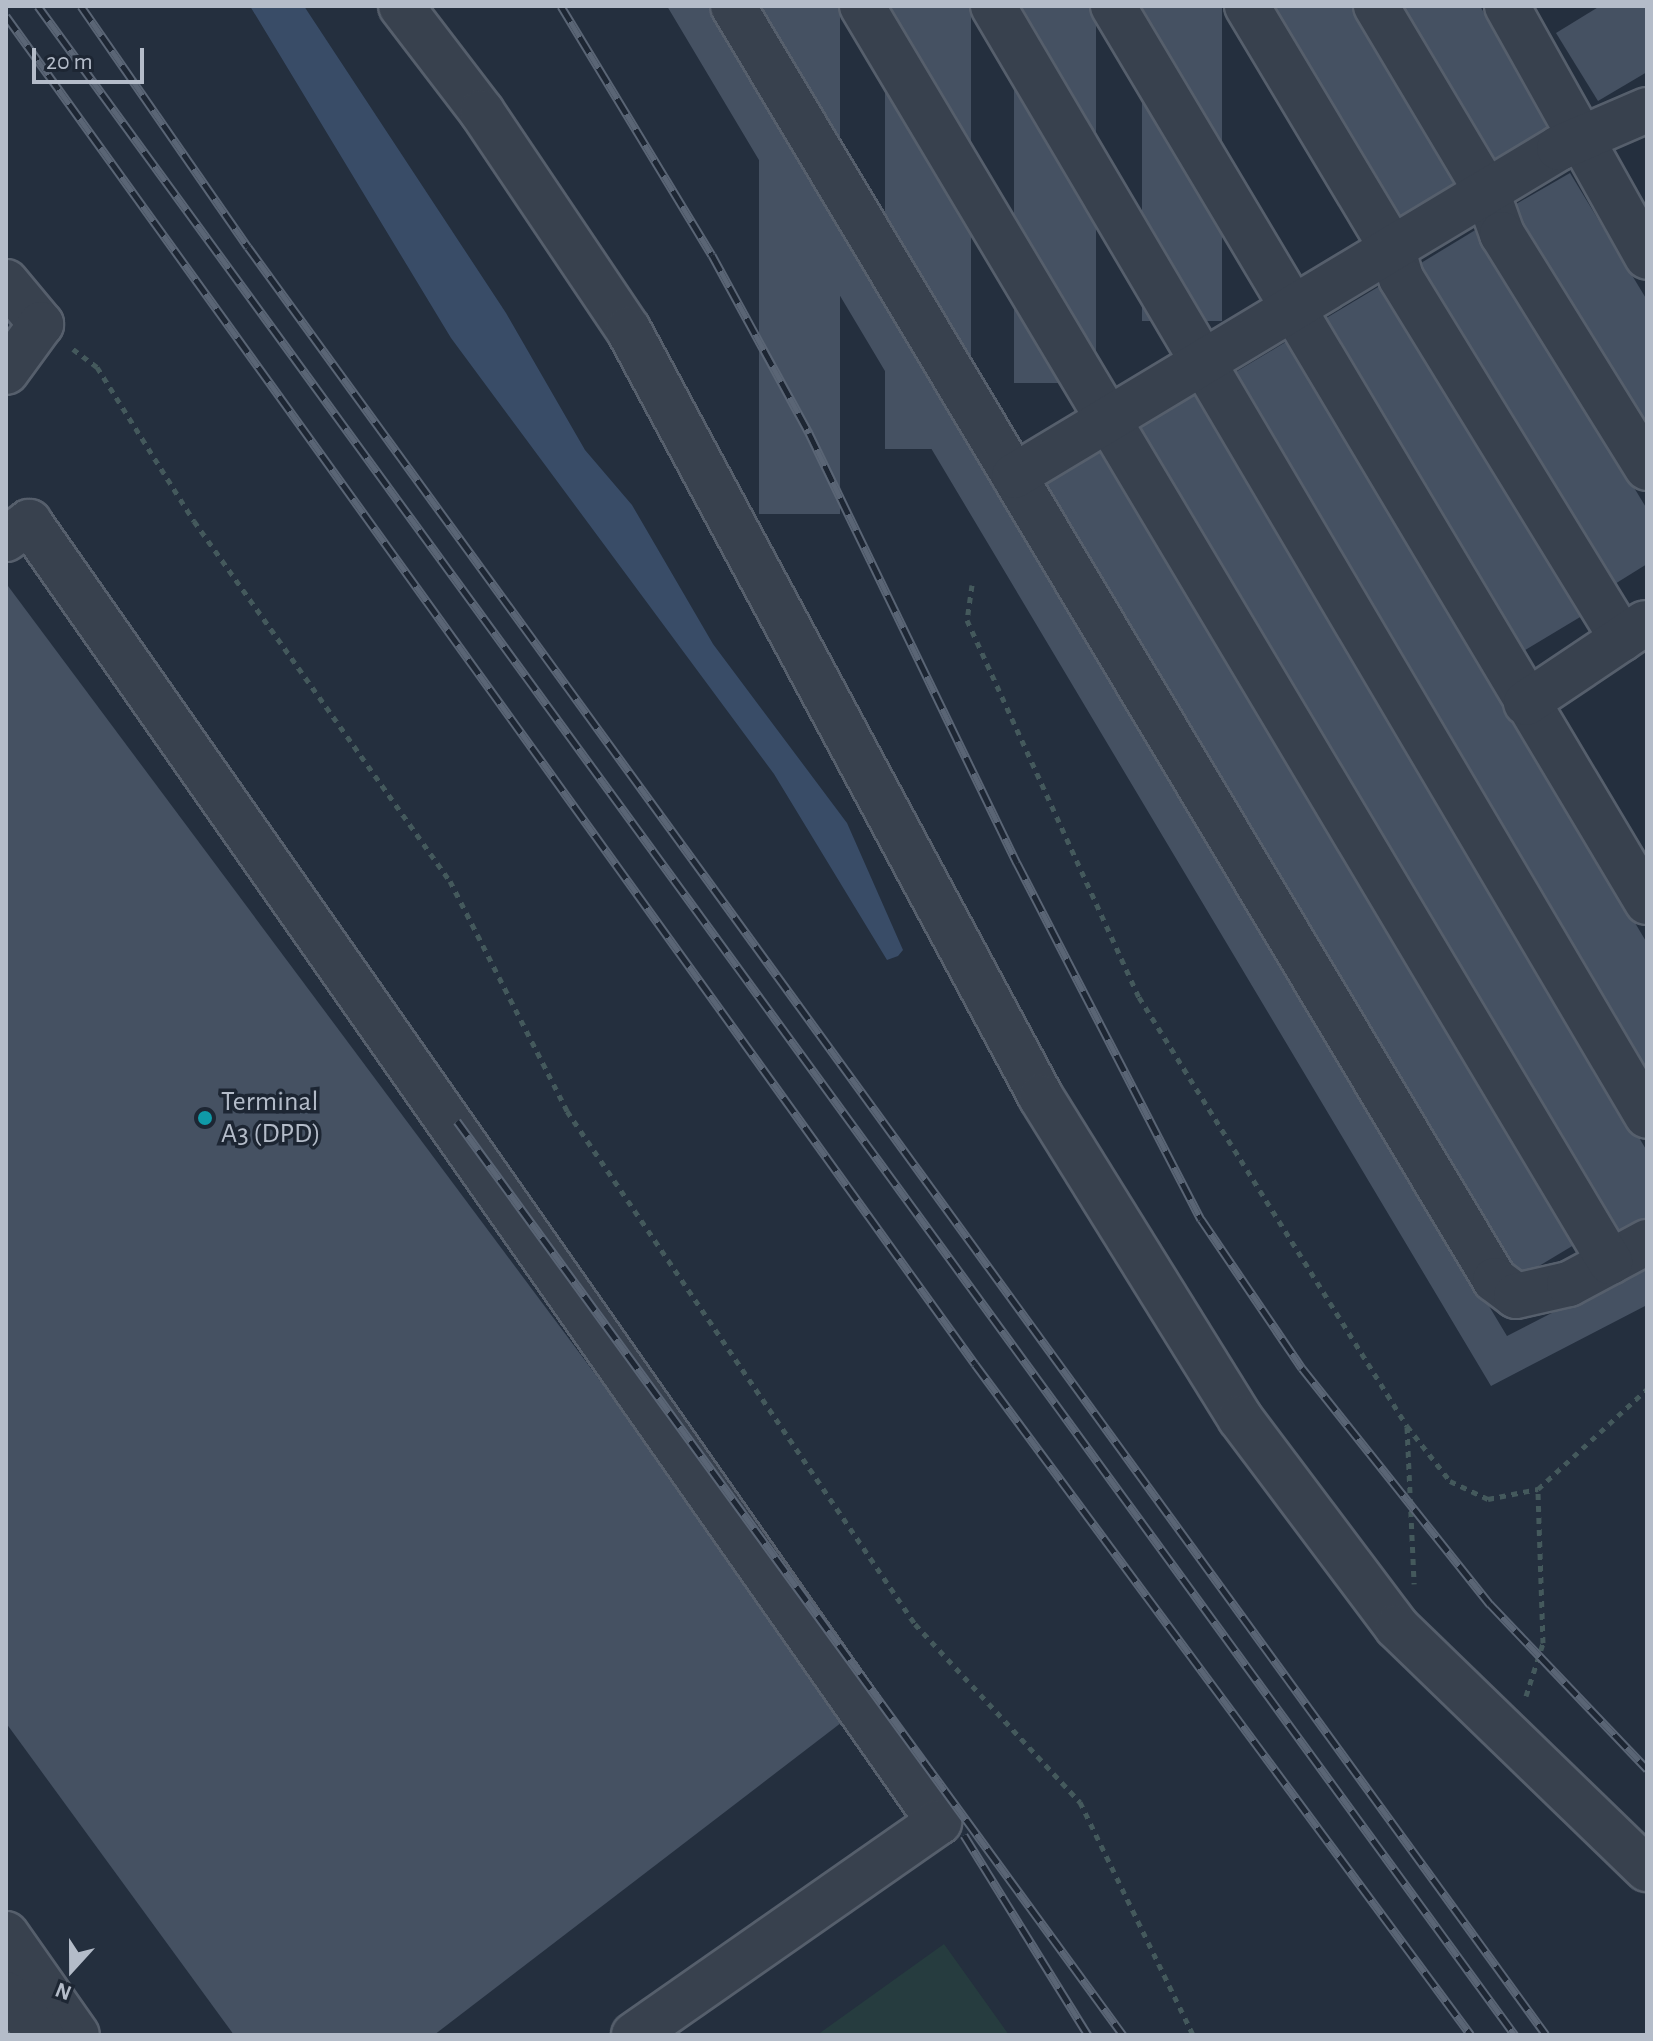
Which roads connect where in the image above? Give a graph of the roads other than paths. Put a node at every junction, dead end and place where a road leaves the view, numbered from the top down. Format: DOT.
graph roads {
  1 [pos="401,6"];
  2 [pos="733,6"];
  3 [pos="862,6"];
  4 [pos="993,6"];
  5 [pos="1113,6"];
  6 [pos="1247,6"];
  7 [pos="1376,6"];
  8 [pos="1516,9"];
  9 [pos="1647,110"];
  10 [pos="1578,140"];
  11 [pos="1487,192"];
  12 [pos="1393,250"];
  13 [pos="1647,256"];
  14 [pos="6,282"];
  15 [pos="1293,311"];
  16 [pos="1201,365"];
  17 [pos="6,372"];
  18 [pos="1108,420"];
  19 [pos="1647,468"];
  20 [pos="1014,476"];
  21 [pos="6,539"];
  22 [pos="1634,630"];
  23 [pos="1526,703"];
  24 [pos="1647,902"];
  25 [pos="1647,1116"];
  26 [pos="1628,1252"];
  27 [pos="1647,1869"];
  28 [pos="6,1934"];
  29 [pos="6,1994"];
  30 [pos="41,2035"];
  31 [pos="77,2035"];
  32 [pos="634,2035"];
  1 -- 27 [label="street"];
  2 -- 20 [label="street"];
  3 -- 18 [label="street"];
  4 -- 16 [label="street"];
  5 -- 15 [label="street"];
  6 -- 12 [label="street"];
  7 -- 11 [label="street"];
  8 -- 10 [label="street"];
  9 -- 10 [label="street"];
  10 -- 11 [label="street"];
  10 -- 13 [label="street"];
  11 -- 12 [label="street"];
  11 -- 19 [label="street"];
  12 -- 15 [label="street"];
  12 -- 22 [label="street"];
  14 -- 17 [label="street"];
  15 -- 16 [label="street"];
  15 -- 23 [label="street"];
  16 -- 18 [label="street"];
  16 -- 25 [label="street"];
  18 -- 20 [label="street"];
  18 -- 26 [label="street"];
  20 -- 26 [label="street"];
  21 -- 32 [label="street"];
  22 -- 23 [label="street"];
  23 -- 24 [label="street"];
  28 -- 31 [label="street"];
  29 -- 30 [label="street"];
}
